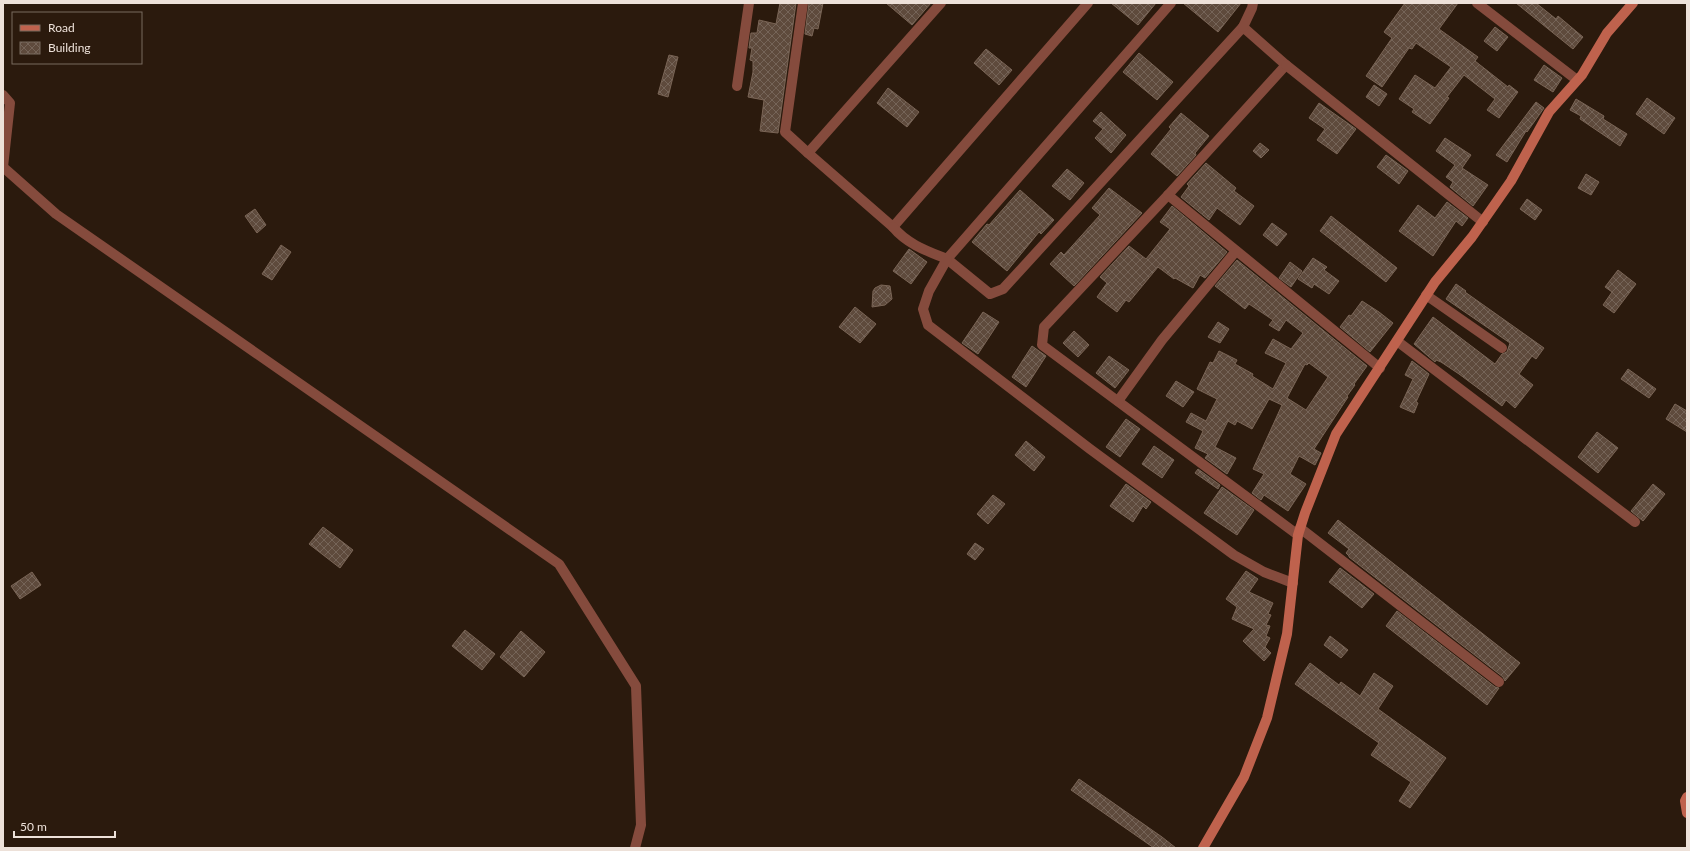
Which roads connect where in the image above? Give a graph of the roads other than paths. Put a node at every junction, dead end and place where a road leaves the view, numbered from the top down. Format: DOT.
graph roads {
  1 [pos="749,3"];
  2 [pos="803,3"];
  3 [pos="941,3"];
  4 [pos="1088,3"];
  5 [pos="1171,3"];
  6 [pos="1253,3"];
  7 [pos="1477,3"];
  8 [pos="1633,3"];
  9 [pos="1243,27"];
  10 [pos="1286,65"];
  11 [pos="1577,80"];
  12 [pos="737,86"];
  13 [pos="3,95"];
  14 [pos="808,153"];
  15 [pos="1168,195"];
  16 [pos="1483,222"];
  17 [pos="893,227"];
  18 [pos="1236,251"];
  19 [pos="947,259"];
  20 [pos="1426,295"];
  21 [pos="1397,341"];
  22 [pos="1502,348"];
  23 [pos="1380,368"];
  24 [pos="1118,401"];
  25 [pos="1635,522"];
  26 [pos="1299,532"];
  27 [pos="1293,582"];
  28 [pos="1499,682"];
  29 [pos="1687,797"];
  30 [pos="1687,813"];
  31 [pos="635,848"];
  32 [pos="1203,848"];
  1 -- 12 [label="street"];
  2 -- 14 [label="street"];
  3 -- 14 [label="street"];
  4 -- 17 [label="street"];
  5 -- 19 [label="street"];
  6 -- 9 [label="street"];
  7 -- 11 [label="street"];
  8 -- 11 [label="street"];
  9 -- 10 [label="street"];
  9 -- 19 [label="street"];
  10 -- 15 [label="street"];
  10 -- 16 [label="street"];
  11 -- 16 [label="street"];
  13 -- 31 [label="street"];
  14 -- 17 [label="street"];
  15 -- 18 [label="street"];
  15 -- 24 [label="street"];
  16 -- 20 [label="street"];
  17 -- 19 [label="street"];
  18 -- 23 [label="street"];
  18 -- 24 [label="street"];
  19 -- 27 [label="street"];
  20 -- 21 [label="street"];
  20 -- 22 [label="street"];
  21 -- 23 [label="street"];
  21 -- 25 [label="street"];
  23 -- 26 [label="street"];
  24 -- 26 [label="street"];
  26 -- 27 [label="street"];
  26 -- 28 [label="street"];
  27 -- 32 [label="street"];
  29 -- 30 [label="street"];
}
